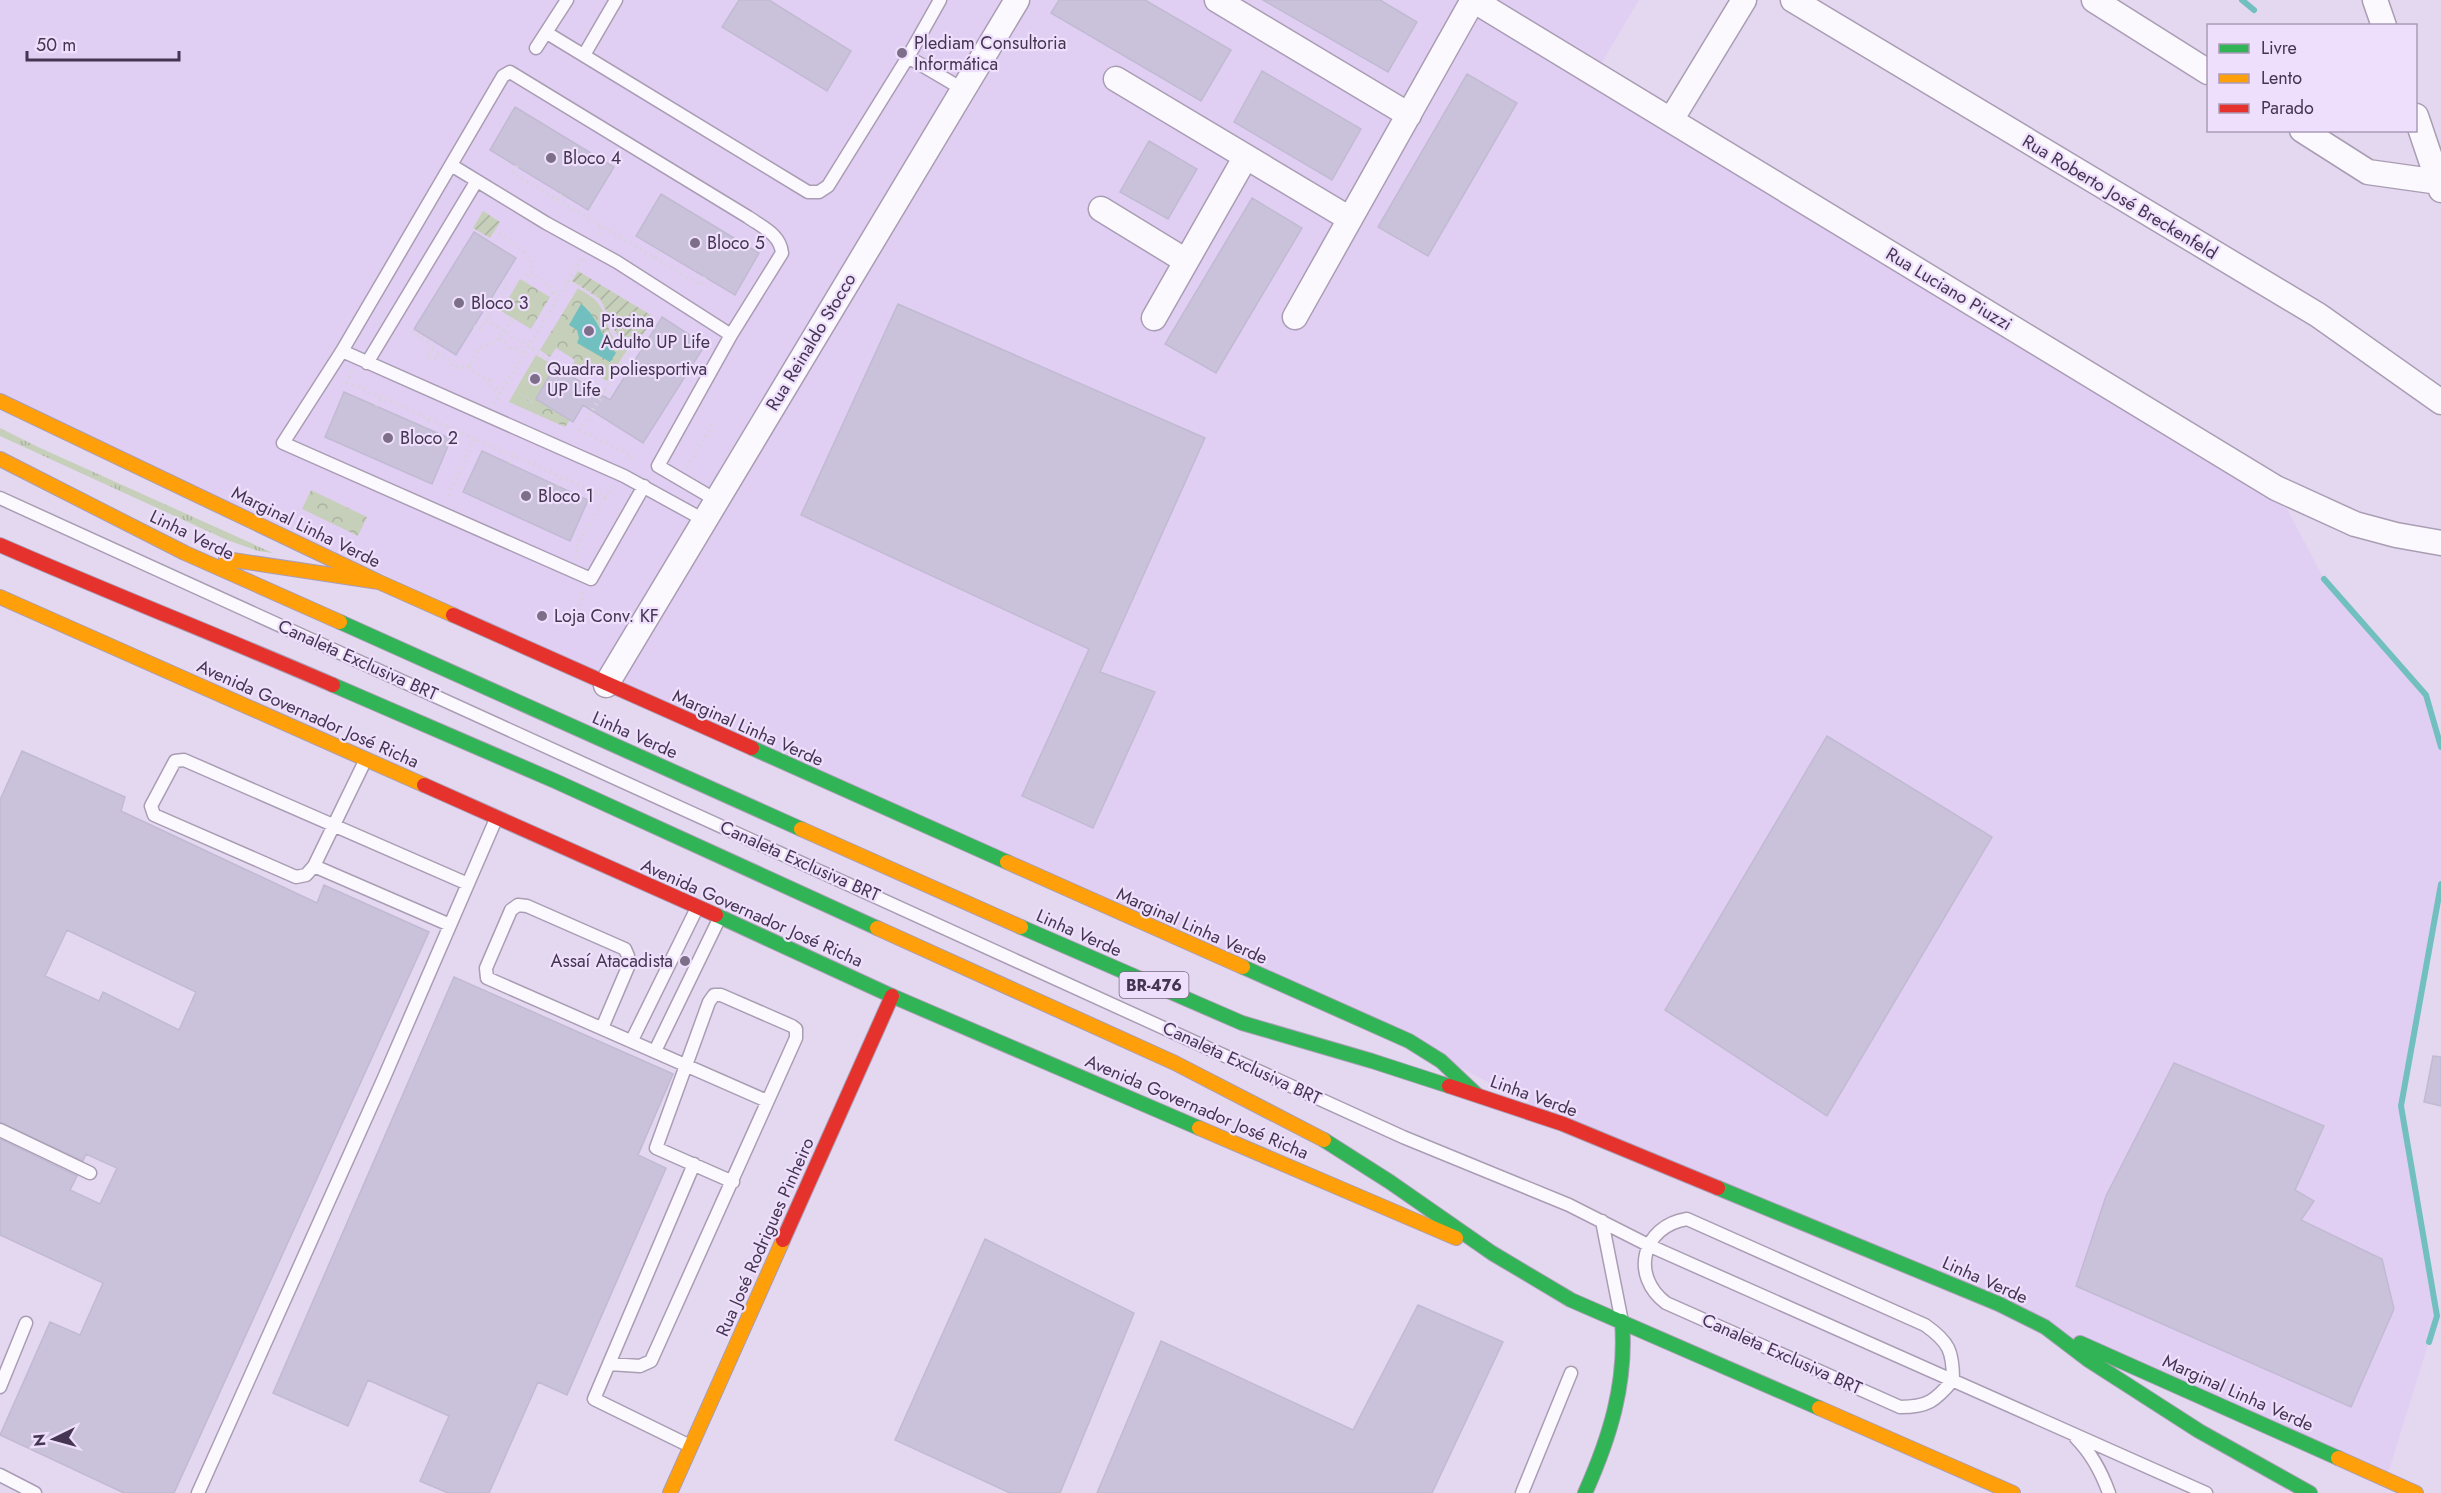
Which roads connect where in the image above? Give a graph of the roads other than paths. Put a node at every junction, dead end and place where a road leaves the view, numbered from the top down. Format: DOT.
graph roads {
  1 [pos="567,0"];
  2 [pos="616,0"];
  3 [pos="940,0"];
  4 [pos="1017,0"];
  5 [pos="1216,0"];
  6 [pos="1473,0"];
  7 [pos="1744,0"];
  8 [pos="1793,0"];
  9 [pos="2094,0"];
  10 [pos="2376,0"];
  11 [pos="2383,24"];
  12 [pos="547,33"];
  13 [pos="536,48"];
  14 [pos="584,55"];
  15 [pos="908,57"];
  16 [pos="2207,71"];
  17 [pos="1116,79"];
  18 [pos="964,90"];
  19 [pos="1409,115"];
  20 [pos="1671,120"];
  21 [pos="2417,122"];
  22 [pos="2305,132"];
  23 [pos="1245,158"];
  24 [pos="451,165"];
  25 [pos="476,182"];
  26 [pos="2440,186"];
  27 [pos="1101,209"];
  28 [pos="1350,219"];
  29 [pos="1186,261"];
  30 [pos="1295,317"];
  31 [pos="1154,318"];
  32 [pos="731,335"];
  33 [pos="342,351"];
  34 [pos="367,363"];
  35 [pos="0,401"];
  36 [pos="2441,402"];
  37 [pos="0,459"];
  38 [pos="644,486"];
  39 [pos="0,498"];
  40 [pos="710,510"];
  41 [pos="2441,543"];
  42 [pos="0,544"];
  43 [pos="185,553"];
  44 [pos="379,582"];
  45 [pos="0,597"];
  46 [pos="606,685"];
  47 [pos="365,760"];
  48 [pos="496,818"];
  49 [pos="333,826"];
  50 [pos="314,866"];
  51 [pos="468,885"];
  52 [pos="697,907"];
  53 [pos="720,917"];
  54 [pos="450,925"];
  55 [pos="892,996"];
  56 [pos="602,1028"];
  57 [pos="632,1040"];
  58 [pos="655,1051"];
  59 [pos="686,1066"];
  60 [pos="1476,1094"];
  61 [pos="768,1101"];
  62 [pos="0,1130"];
  63 [pos="694,1164"];
  64 [pos="90,1173"];
  65 [pos="733,1182"];
  66 [pos="1602,1221"];
  67 [pos="1648,1245"];
  68 [pos="1492,1253"];
  69 [pos="1622,1321"];
  70 [pos="26,1323"];
  71 [pos="2045,1327"];
  72 [pos="609,1364"];
  73 [pos="1571,1373"];
  74 [pos="1953,1380"];
  75 [pos="0,1387"];
  76 [pos="2068,1431"];
  77 [pos="691,1446"];
  78 [pos="0,1475"];
  79 [pos="35,1493"];
  80 [pos="198,1493"];
  81 [pos="670,1493"];
  82 [pos="1522,1493"];
  83 [pos="1585,1493"];
  84 [pos="2013,1493"];
  85 [pos="2109,1493"];
  86 [pos="2206,1493"];
  87 [pos="2310,1493"];
  88 [pos="2416,1493"];
  1 -- 12 [label="lane"];
  2 -- 14 [label="lane"];
  3 -- 15 [label="lane"];
  4 -- 18 [label="street, Rua Reinaldo Stocco"];
  5 -- 19 [label="street"];
  6 -- 19 [label="street"];
  6 -- 20 [label="street, Rua Luciano Piuzzi"];
  7 -- 20 [label="street"];
  8 -- 36 [label="street, Rua Roberto José Breckenfeld"];
  9 -- 16 [label="street"];
  10 -- 11 [label="street"];
  12 -- 13 [label="lane"];
  12 -- 14 [label="lane"];
  14 -- 15 [label="lane"];
  15 -- 18 [label="lane"];
  17 -- 23 [label="street"];
  18 -- 40 [label="street, Rua Reinaldo Stocco"];
  19 -- 28 [label="street"];
  20 -- 41 [label="street, Rua Luciano Piuzzi"];
  21 -- 26 [label="street"];
  22 -- 26 [label="street"];
  23 -- 28 [label="street"];
  23 -- 29 [label="street"];
  24 -- 25 [label="lane"];
  24 -- 32 [label="lane"];
  24 -- 33 [label="lane"];
  25 -- 32 [label="lane"];
  25 -- 34 [label="lane"];
  27 -- 29 [label="street"];
  28 -- 30 [label="street"];
  29 -- 31 [label="street"];
  32 -- 40 [label="lane"];
  33 -- 34 [label="lane"];
  33 -- 38 [label="lane"];
  34 -- 38 [label="lane"];
  35 -- 44 [label="main road, Marginal Linha Verde"];
  37 -- 43 [label="main road, Linha Verde / BR-476"];
  38 -- 40 [label="lane"];
  39 -- 66 [label="lane, Canaleta Exclusiva BRT"];
  40 -- 46 [label="street, Rua Reinaldo Stocco"];
  42 -- 68 [label="main road"];
  43 -- 44 [label="main road"];
  43 -- 60 [label="main road, Linha Verde / BR-476"];
  44 -- 46 [label="main road, Marginal Linha Verde"];
  45 -- 47 [label="main road, Avenida Governador José Richa"];
  46 -- 60 [label="main road, Marginal Linha Verde"];
  47 -- 48 [label="main road, Avenida Governador José Richa"];
  47 -- 49 [label="lane"];
  48 -- 51 [label="lane"];
  48 -- 52 [label="main road, Avenida Governador José Richa"];
  49 -- 50 [label="lane"];
  49 -- 50 [label="lane"];
  49 -- 51 [label="lane"];
  50 -- 54 [label="lane"];
  51 -- 54 [label="lane"];
  52 -- 53 [label="main road, Avenida Governador José Richa"];
  52 -- 57 [label="lane"];
  53 -- 55 [label="main road, Avenida Governador José Richa"];
  53 -- 58 [label="lane"];
  54 -- 80 [label="lane"];
  55 -- 68 [label="main road, Avenida Governador José Richa"];
  55 -- 77 [label="main road, Rua José Rodrigues Pinheiro"];
  56 -- 56 [label="lane"];
  56 -- 57 [label="lane"];
  57 -- 58 [label="lane"];
  58 -- 59 [label="lane"];
  59 -- 61 [label="lane"];
  59 -- 61 [label="lane"];
  59 -- 63 [label="lane"];
  60 -- 71 [label="main road, Linha Verde / BR-476"];
  61 -- 65 [label="lane"];
  62 -- 64 [label="lane"];
  63 -- 65 [label="lane"];
  63 -- 72 [label="lane"];
  65 -- 72 [label="lane"];
  66 -- 67 [label="lane, Canaleta Exclusiva BRT"];
  66 -- 69 [label="lane"];
  67 -- 74 [label="lane, Canaleta Exclusiva BRT"];
  67 -- 74 [label="lane"];
  67 -- 74 [label="lane, Canaleta Exclusiva BRT"];
  68 -- 69 [label="main road"];
  69 -- 83 [label="main road"];
  69 -- 84 [label="main road"];
  70 -- 75 [label="lane"];
  71 -- 87 [label="main road, Linha Verde / BR-476"];
  71 -- 88 [label="main road, Marginal Linha Verde"];
  72 -- 77 [label="lane"];
  73 -- 82 [label="lane"];
  74 -- 76 [label="lane, Canaleta Exclusiva BRT"];
  76 -- 85 [label="lane, Canaleta Exclusiva BRT"];
  76 -- 86 [label="lane, Canaleta Exclusiva BRT"];
  77 -- 81 [label="main road, Rua José Rodrigues Pinheiro"];
  78 -- 79 [label="lane"];
}
